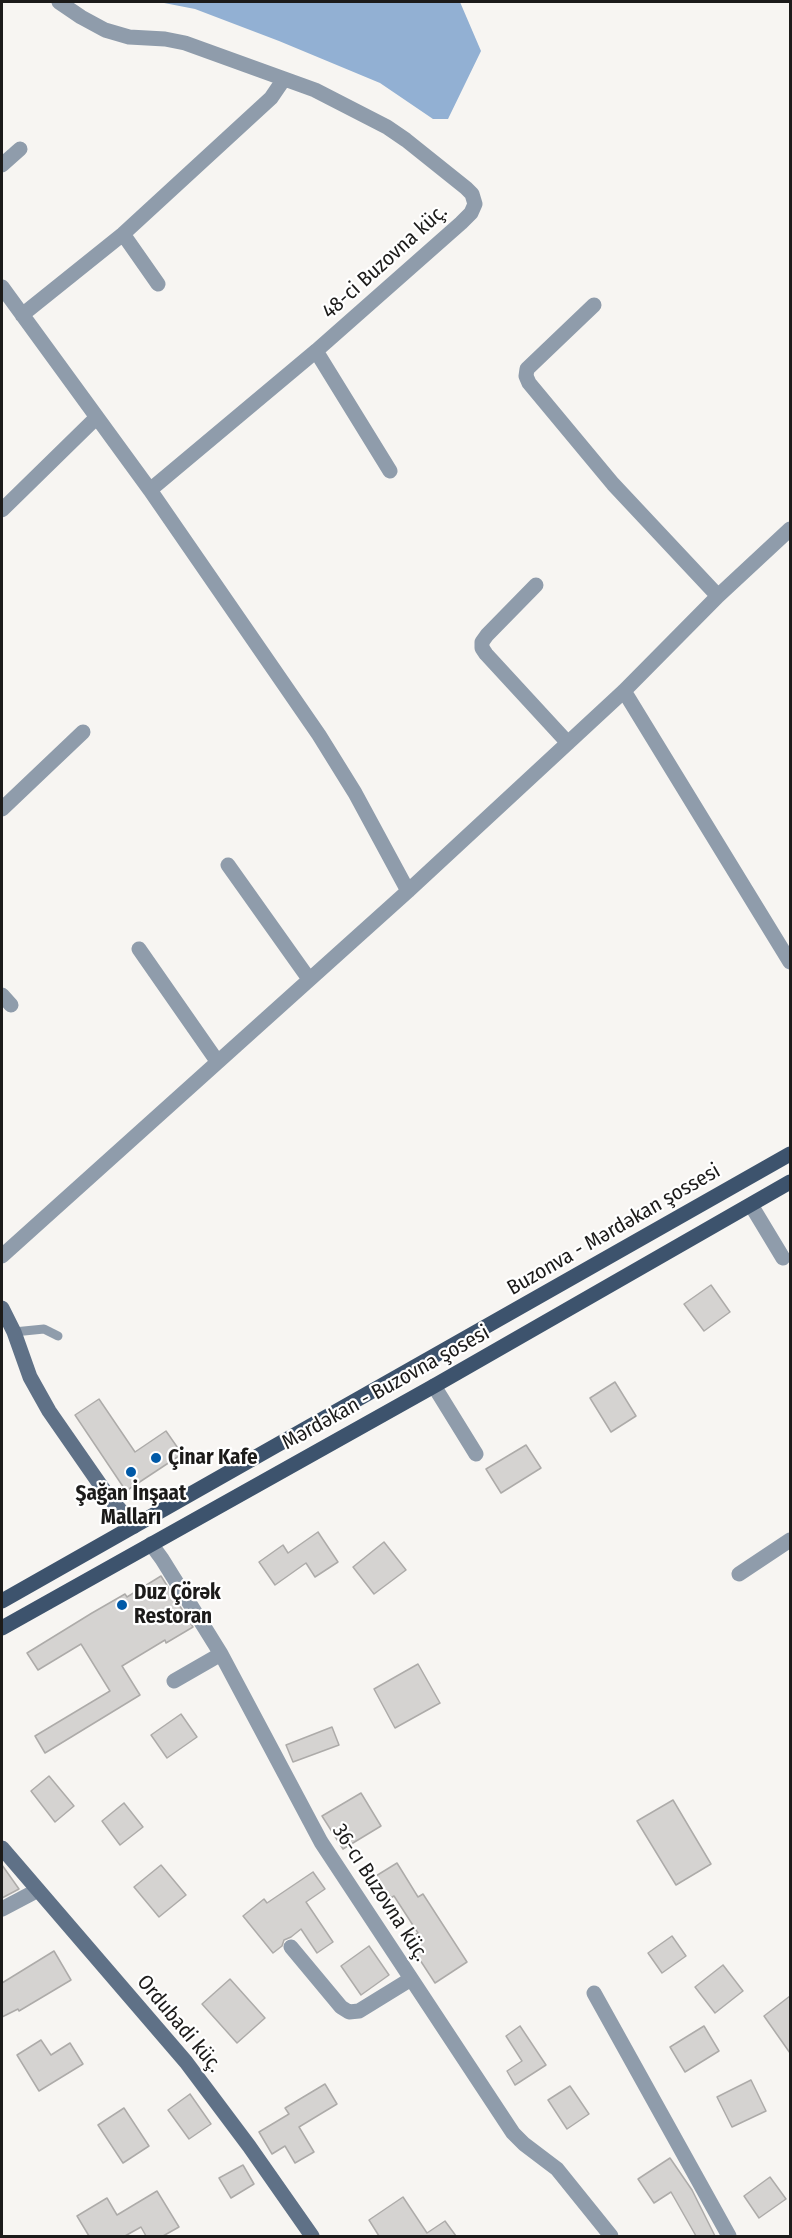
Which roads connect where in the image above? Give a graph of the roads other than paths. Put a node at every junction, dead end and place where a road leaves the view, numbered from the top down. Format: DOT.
graph roads {
  1 [pos="59,2"];
  2 [pos="284,79"];
  3 [pos="20,149"];
  4 [pos="2,165"];
  5 [pos="123,234"];
  6 [pos="158,284"];
  7 [pos="2,287"];
  8 [pos="594,304"];
  9 [pos="22,315"];
  10 [pos="316,351"];
  11 [pos="97,417"];
  12 [pos="390,471"];
  13 [pos="150,490"];
  14 [pos="2,510"];
  15 [pos="790,529"];
  16 [pos="536,585"];
  17 [pos="718,596"];
  18 [pos="624,691"];
  19 [pos="83,732"];
  20 [pos="568,743"];
  21 [pos="2,809"];
  22 [pos="228,865"];
  23 [pos="408,891"];
  24 [pos="139,949"];
  25 [pos="790,962"];
  26 [pos="309,980"];
  27 [pos="217,1061"];
  28 [pos="790,1154"];
  29 [pos="790,1182"];
  30 [pos="751,1204"];
  31 [pos="2,1256"];
  32 [pos="783,1258"];
  33 [pos="2,1308"];
  34 [pos="15,1332"];
  35 [pos="57,1336"];
  36 [pos="434,1386"];
  37 [pos="476,1454"];
  38 [pos="134,1526"];
  39 [pos="790,1540"];
  40 [pos="151,1544"];
  41 [pos="739,1574"];
  42 [pos="2,1600"];
  43 [pos="2,1628"];
  44 [pos="221,1654"];
  45 [pos="174,1681"];
  46 [pos="2,1848"];
  47 [pos="38,1890"];
  48 [pos="2,1909"];
  49 [pos="291,1947"];
  50 [pos="411,1979"];
  51 [pos="594,1993"];
  52 [pos="312,2236"];
  53 [pos="611,2236"];
  54 [pos="729,2236"];
  1 -- 2 [label="street, 48-ci Buzovna küç."];
  2 -- 5 [label="street"];
  2 -- 10 [label="street, 48-ci Buzovna küç."];
  3 -- 4 [label="street"];
  5 -- 6 [label="street"];
  5 -- 9 [label="street"];
  7 -- 9 [label="street"];
  8 -- 17 [label="street"];
  9 -- 11 [label="street"];
  10 -- 12 [label="street"];
  10 -- 13 [label="street, 48-ci Buzovna küç."];
  11 -- 13 [label="street"];
  11 -- 14 [label="street"];
  13 -- 23 [label="street"];
  15 -- 17 [label="street"];
  16 -- 20 [label="street"];
  17 -- 18 [label="street"];
  18 -- 20 [label="street"];
  18 -- 25 [label="street"];
  19 -- 21 [label="street"];
  20 -- 23 [label="street"];
  22 -- 26 [label="street"];
  23 -- 26 [label="street"];
  24 -- 27 [label="street"];
  26 -- 27 [label="street"];
  27 -- 31 [label="street"];
  28 -- 38 [label="main road, Buzonva - Mərdəkan şossesi"];
  29 -- 30 [label="main road, Mərdəkan - Buzovna şosesi"];
  30 -- 32 [label="street"];
  30 -- 36 [label="main road, Mərdəkan - Buzovna şosesi"];
  33 -- 34 [label="street"];
  34 -- 35 [label="lane"];
  34 -- 38 [label="street"];
  36 -- 37 [label="street"];
  36 -- 40 [label="main road, Mərdəkan - Buzovna şosesi"];
  38 -- 40 [label="main road"];
  38 -- 42 [label="main road"];
  39 -- 41 [label="street"];
  40 -- 43 [label="main road, Mərdəkan - Buzovna şosesi"];
  40 -- 44 [label="street, 36-cı Buzovna küç."];
  44 -- 45 [label="street"];
  44 -- 50 [label="street, 36-cı Buzovna küç."];
  46 -- 47 [label="street, Ordubadi küç."];
  47 -- 48 [label="street"];
  47 -- 52 [label="street, Ordubadi küç."];
  49 -- 50 [label="street"];
  50 -- 53 [label="street, 36-cı Buzovna küç."];
  51 -- 54 [label="street"];
}
